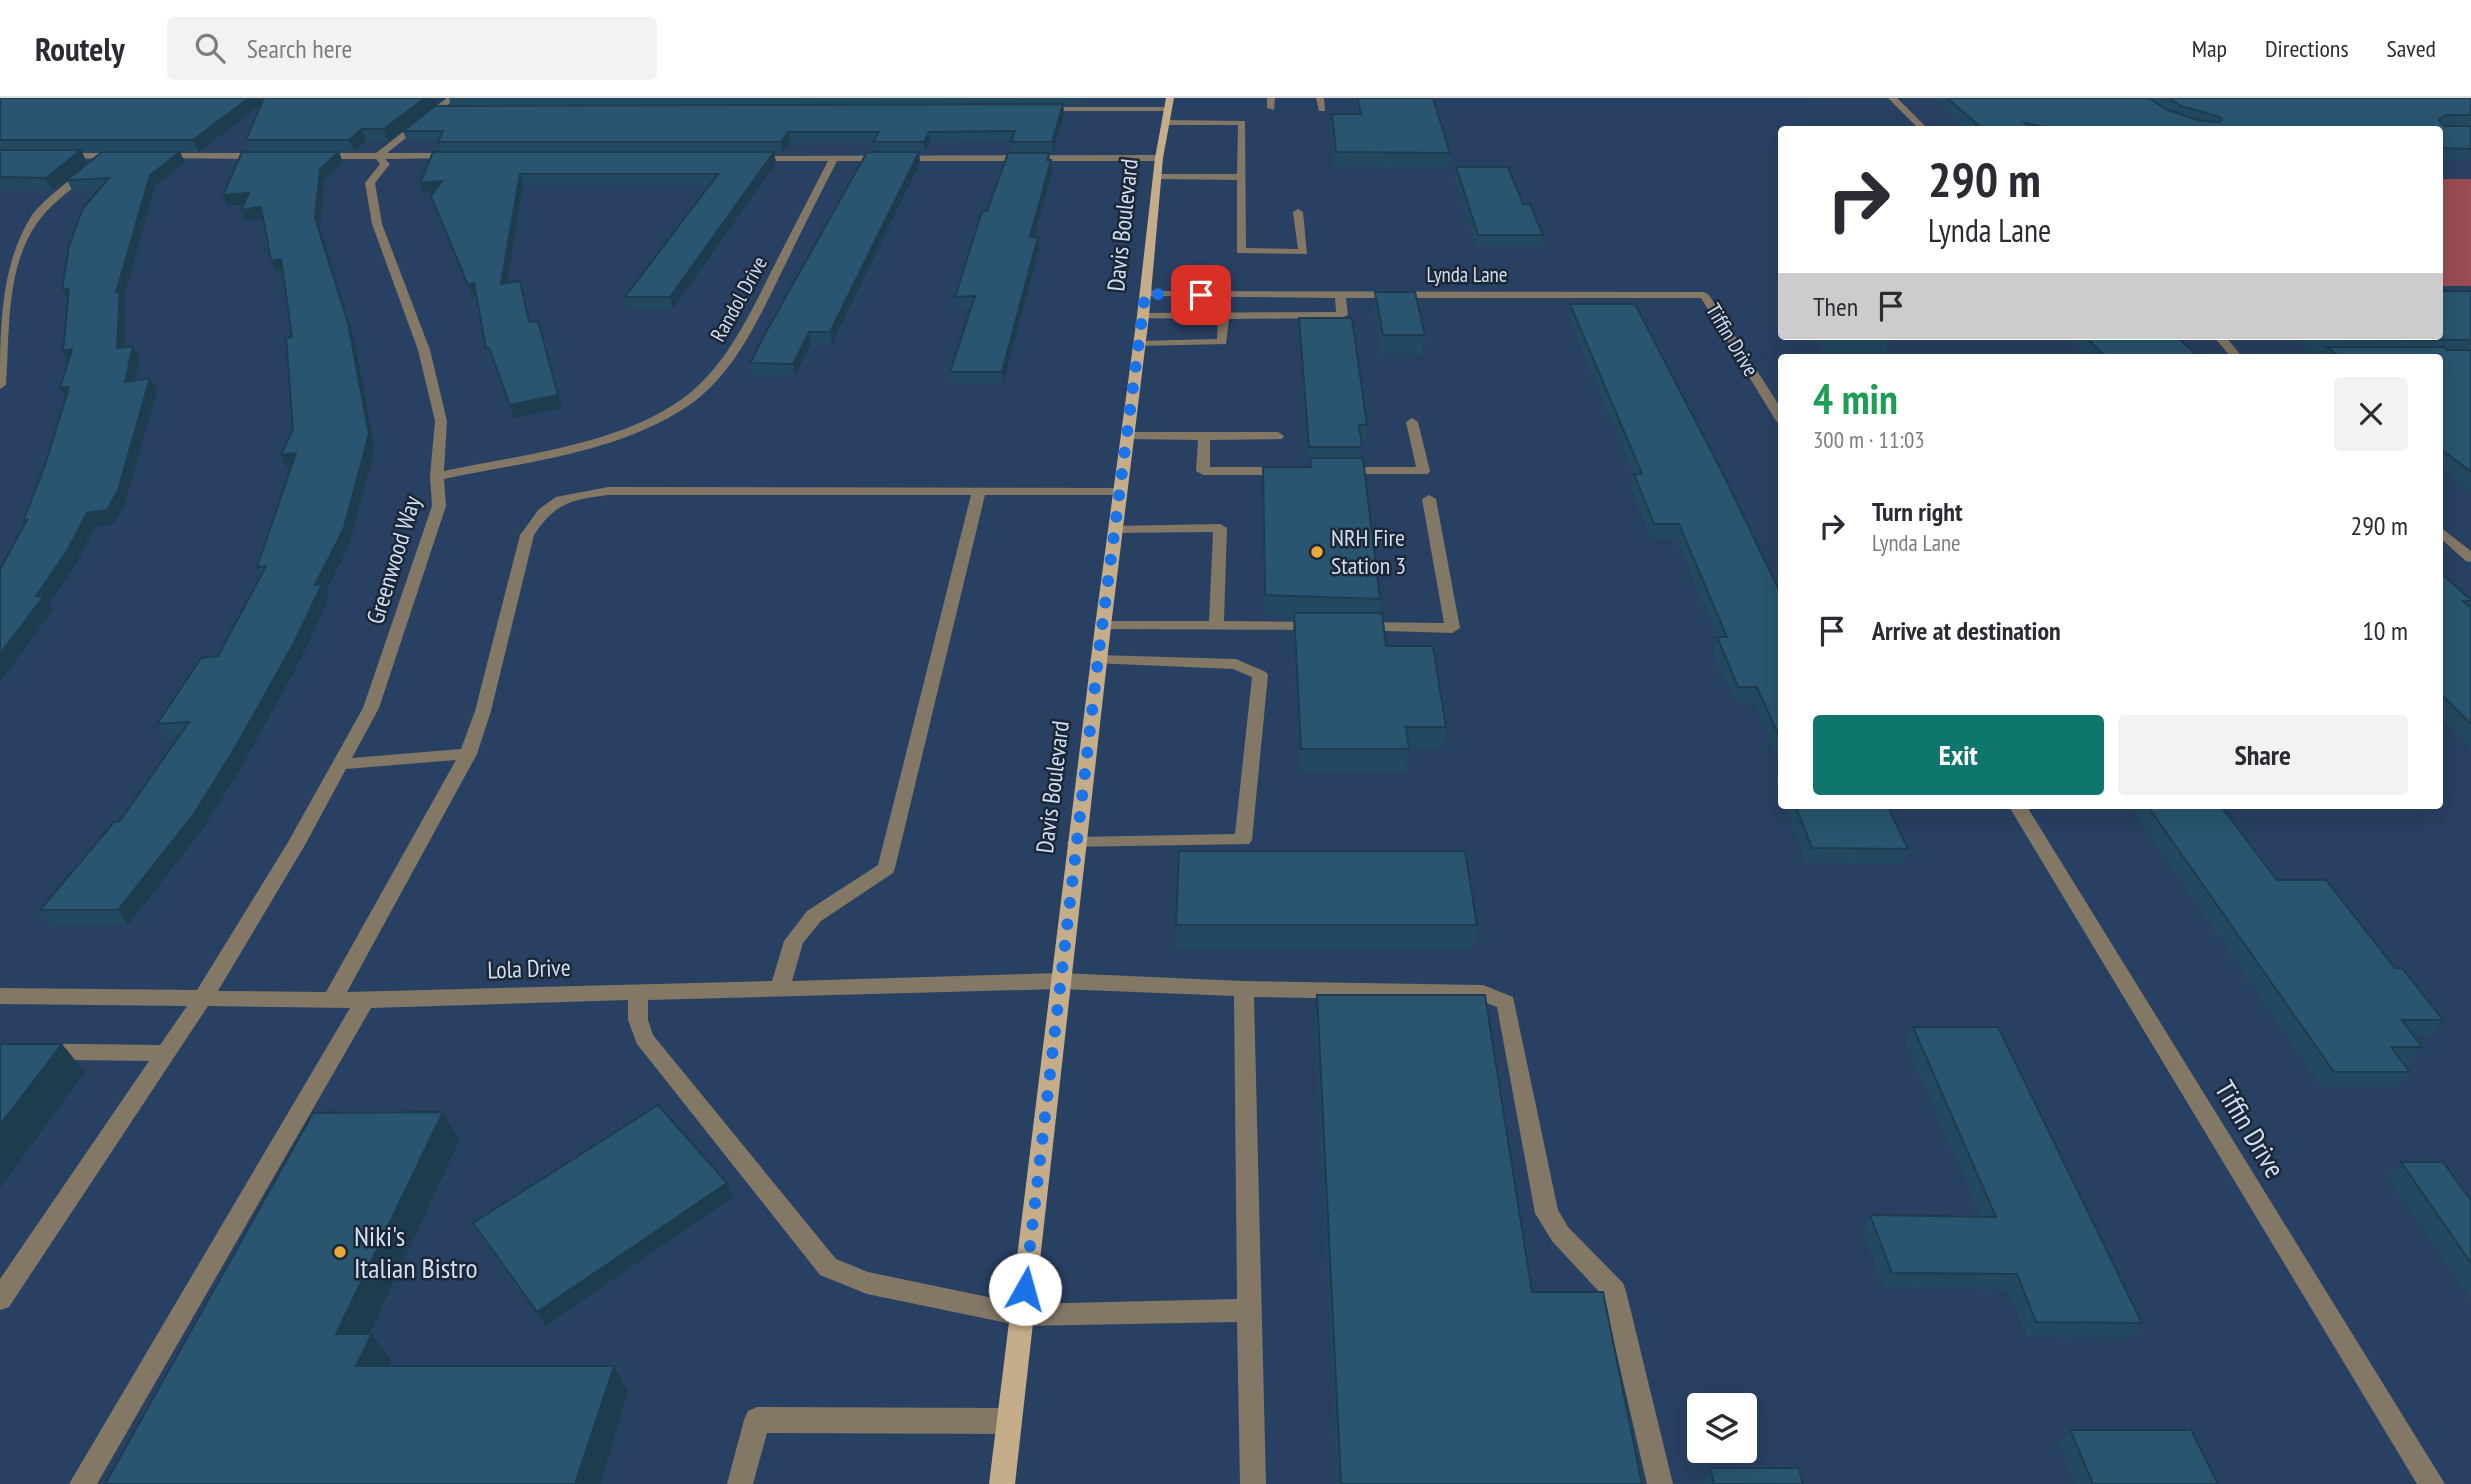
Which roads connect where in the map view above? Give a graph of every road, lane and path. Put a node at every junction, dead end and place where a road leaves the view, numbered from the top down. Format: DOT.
graph roads {
  1 [pos="1271,98"];
  2 [pos="1320,98"];
  3 [pos="1892,98"];
  4 [pos="445,107"];
  5 [pos="1271,108"];
  6 [pos="1030,109"];
  7 [pos="1321,109"];
  8 [pos="1167,110"];
  9 [pos="1921,126"];
  10 [pos="54,156"];
  11 [pos="105,156"];
  12 [pos="132,156"];
  13 [pos="146,156"];
  14 [pos="269,156"];
  15 [pos="310,156"];
  16 [pos="378,156"];
  17 [pos="461,156"];
  18 [pos="737,158"];
  19 [pos="834,158"];
  20 [pos="1159,158"];
  21 [pos="1157,177"];
  22 [pos="1241,177"];
  23 [pos="1298,212"];
  24 [pos="1145,294"];
  25 [pos="1340,295"];
  26 [pos="1704,295"];
  27 [pos="1143,316"];
  28 [pos="1224,316"];
  29 [pos="2222,340"];
  30 [pos="1139,343"];
  31 [pos="2234,354"];
  32 [pos="0,385"];
  33 [pos="1778,415"];
  34 [pos="1412,422"];
  35 [pos="1128,436"];
  36 [pos="1204,436"];
  37 [pos="1278,436"];
  38 [pos="1299,471"];
  39 [pos="1327,471"];
  40 [pos="437,476"];
  41 [pos="979,491"];
  42 [pos="1121,491"];
  43 [pos="1429,499"];
  44 [pos="1115,528"];
  45 [pos="2443,534"];
  46 [pos="2471,558"];
  47 [pos="1102,626"];
  48 [pos="1216,626"];
  49 [pos="1098,660"];
  50 [pos="468,754"];
  51 [pos="340,764"];
  52 [pos="2019,809"];
  53 [pos="1076,843"];
  54 [pos="1060,981"];
  55 [pos="780,989"];
  56 [pos="1244,989"];
  57 [pos="638,992"];
  58 [pos="0,996"];
  59 [pos="203,998"];
  60 [pos="332,1000"];
  61 [pos="365,1000"];
  62 [pos="0,1051"];
  63 [pos="165,1054"];
  64 [pos="0,1299"];
  65 [pos="1249,1310"];
  66 [pos="1022,1315"];
  67 [pos="1009,1421"];
  68 [pos="82,1484"];
  69 [pos="740,1484"];
  70 [pos="1002,1484"];
  71 [pos="1253,1484"];
  72 [pos="1660,1484"];
  73 [pos="2432,1484"];
  1 -- 5 [label="street"];
  2 -- 7 [label="street"];
  3 -- 9 [label="street"];
  4 -- 16 [label="street"];
  6 -- 8 [label="street"];
  8 -- 20 [label="main road, Davis Boulevard"];
  8 -- 22 [label="street"];
  10 -- 11 [label="street"];
  11 -- 12 [label="street"];
  11 -- 32 [label="street"];
  13 -- 14 [label="street"];
  15 -- 16 [label="street"];
  16 -- 17 [label="street"];
  16 -- 40 [label="street, Greenwood Way"];
  18 -- 19 [label="street"];
  19 -- 20 [label="street"];
  19 -- 40 [label="street, Randol Drive"];
  20 -- 21 [label="main road, Davis Boulevard"];
  21 -- 22 [label="street"];
  21 -- 24 [label="main road, Davis Boulevard"];
  22 -- 23 [label="street"];
  24 -- 25 [label="street, Lynda Lane"];
  24 -- 27 [label="main road, Davis Boulevard"];
  25 -- 26 [label="street, Lynda Lane"];
  25 -- 28 [label="street"];
  26 -- 33 [label="street, Tiffin Drive"];
  27 -- 28 [label="street"];
  27 -- 30 [label="main road, Davis Boulevard"];
  28 -- 30 [label="street"];
  29 -- 31 [label="street"];
  30 -- 35 [label="main road, Davis Boulevard"];
  34 -- 39 [label="street"];
  35 -- 36 [label="street"];
  35 -- 42 [label="main road, Davis Boulevard"];
  36 -- 37 [label="street"];
  36 -- 38 [label="street"];
  40 -- 51 [label="street, Greenwood Way"];
  41 -- 42 [label="street"];
  41 -- 50 [label="street"];
  41 -- 55 [label="street"];
  42 -- 44 [label="main road, Davis Boulevard"];
  43 -- 48 [label="street"];
  44 -- 47 [label="main road, Davis Boulevard"];
  44 -- 48 [label="street"];
  45 -- 46 [label="street"];
  47 -- 48 [label="street"];
  47 -- 49 [label="main road, Davis Boulevard"];
  49 -- 53 [label="main road, Davis Boulevard"];
  49 -- 53 [label="street"];
  50 -- 51 [label="street"];
  50 -- 60 [label="street"];
  51 -- 59 [label="street, Greenwood Way"];
  52 -- 73 [label="street, Tiffin Drive"];
  53 -- 54 [label="main road, Davis Boulevard"];
  54 -- 55 [label="street, Lola Drive"];
  54 -- 56 [label="street, Lola Drive"];
  54 -- 66 [label="main road, Davis Boulevard"];
  55 -- 57 [label="street, Lola Drive"];
  56 -- 65 [label="street"];
  56 -- 72 [label="street, Lola Drive"];
  57 -- 61 [label="street, Lola Drive"];
  57 -- 66 [label="street"];
  58 -- 59 [label="street, Lola Drive"];
  59 -- 60 [label="street, Lola Drive"];
  59 -- 63 [label="street, Greenwood Way"];
  60 -- 61 [label="street, Lola Drive"];
  61 -- 68 [label="street"];
  62 -- 63 [label="street"];
  63 -- 64 [label="street, Greenwood Way"];
  65 -- 66 [label="street"];
  65 -- 71 [label="street"];
  66 -- 67 [label="main road, Davis Boulevard"];
  67 -- 69 [label="street"];
  67 -- 70 [label="main road, Davis Boulevard"];
}
